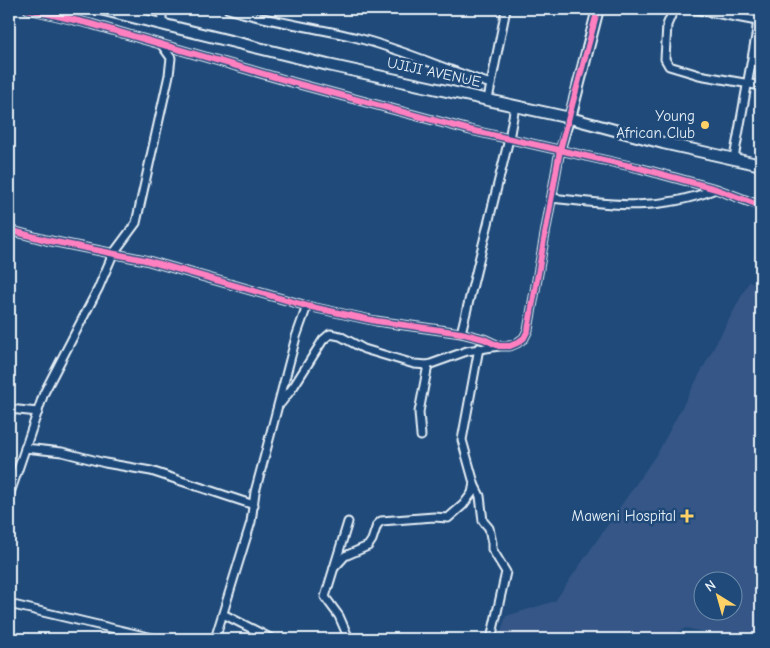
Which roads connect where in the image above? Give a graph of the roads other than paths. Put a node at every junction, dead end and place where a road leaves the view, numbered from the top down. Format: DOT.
graph roads {
  1 [pos="28,9"];
  2 [pos="100,9"];
  3 [pos="162,9"];
  4 [pos="228,9"];
  5 [pos="506,9"];
  6 [pos="598,9"];
  7 [pos="674,9"];
  8 [pos="694,9"];
  9 [pos="759,9"];
  10 [pos="757,21"];
  11 [pos="162,24"];
  12 [pos="759,37"];
  13 [pos="162,44"];
  14 [pos="747,83"];
  15 [pos="491,84"];
  16 [pos="761,86"];
  17 [pos="488,99"];
  18 [pos="515,106"];
  19 [pos="570,118"];
  20 [pos="510,139"];
  21 [pos="560,150"];
  22 [pos="734,158"];
  23 [pos="761,165"];
  24 [pos="716,189"];
  25 [pos="552,198"];
  26 [pos="761,206"];
  27 [pos="9,230"];
  28 [pos="114,254"];
  29 [pos="307,306"];
  30 [pos="461,333"];
  31 [pos="499,346"];
  32 [pos="479,348"];
  33 [pos="428,365"];
  34 [pos="278,407"];
  35 [pos="9,409"];
  36 [pos="38,412"];
  37 [pos="421,436"];
  38 [pos="25,448"];
  39 [pos="474,483"];
  40 [pos="9,494"];
  41 [pos="254,504"];
  42 [pos="348,522"];
  43 [pos="334,568"];
  44 [pos="9,604"];
  45 [pos="223,614"];
  46 [pos="157,639"];
  47 [pos="215,639"];
  48 [pos="272,639"];
  49 [pos="349,639"];
  50 [pos="491,639"];
  1 -- 13 [label="street"];
  2 -- 11 [label="street, UJIJI AVENUE"];
  3 -- 11 [label="street"];
  4 -- 15 [label="street"];
  5 -- 15 [label="street"];
  6 -- 19 [label="street"];
  7 -- 14 [label="street"];
  8 -- 10 [label="street"];
  9 -- 10 [label="street"];
  10 -- 12 [label="street"];
  11 -- 17 [label="street, UJIJI AVENUE"];
  12 -- 14 [label="street"];
  13 -- 20 [label="street"];
  13 -- 28 [label="street"];
  14 -- 16 [label="street"];
  14 -- 22 [label="street"];
  15 -- 17 [label="street"];
  17 -- 18 [label="street, UJIJI AVENUE"];
  18 -- 19 [label="street, UJIJI AVENUE"];
  18 -- 20 [label="street"];
  19 -- 21 [label="street"];
  19 -- 22 [label="street, UJIJI AVENUE"];
  20 -- 21 [label="street"];
  20 -- 30 [label="street"];
  21 -- 24 [label="street"];
  21 -- 25 [label="street"];
  22 -- 23 [label="street, UJIJI AVENUE"];
  24 -- 25 [label="street"];
  24 -- 26 [label="street"];
  25 -- 31 [label="street"];
  27 -- 28 [label="street"];
  28 -- 29 [label="street"];
  28 -- 36 [label="street"];
  29 -- 30 [label="street"];
  29 -- 34 [label="street"];
  30 -- 31 [label="street"];
  31 -- 32 [label="street"];
  32 -- 33 [label="street"];
  32 -- 39 [label="street"];
  33 -- 34 [label="street"];
  33 -- 37 [label="street"];
  34 -- 41 [label="street"];
  35 -- 36 [label="street"];
  36 -- 38 [label="street"];
  38 -- 40 [label="street"];
  38 -- 41 [label="street"];
  39 -- 43 [label="street"];
  39 -- 50 [label="street"];
  41 -- 45 [label="street"];
  42 -- 43 [label="street"];
  43 -- 49 [label="street"];
  44 -- 46 [label="street"];
  45 -- 47 [label="street"];
  45 -- 48 [label="street"];
}
